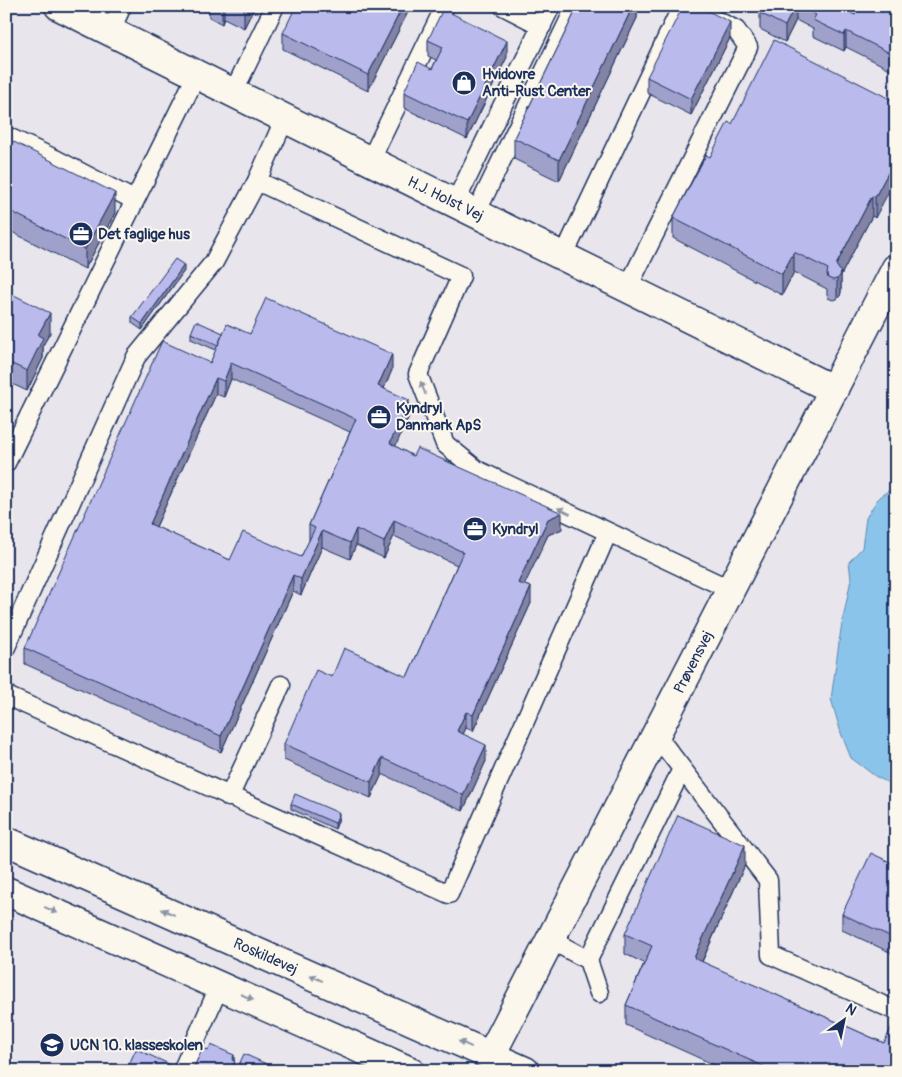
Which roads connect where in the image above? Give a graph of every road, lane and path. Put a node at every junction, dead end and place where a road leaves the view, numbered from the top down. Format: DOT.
graph roads {
  1 [pos="59,6"];
  2 [pos="122,6"];
  3 [pos="275,6"];
  4 [pos="445,6"];
  5 [pos="503,6"];
  6 [pos="551,6"];
  7 [pos="576,6"];
  8 [pos="542,26"];
  9 [pos="110,32"];
  10 [pos="196,76"];
  11 [pos="233,93"];
  12 [pos="285,118"];
  13 [pos="6,136"];
  14 [pos="370,162"];
  15 [pos="257,181"];
  16 [pos="134,200"];
  17 [pos="465,208"];
  18 [pos="563,258"];
  19 [pos="896,268"];
  20 [pos="627,289"];
  21 [pos="834,390"];
  22 [pos="6,463"];
  23 [pos="608,532"];
  24 [pos="731,590"];
  25 [pos="6,647"];
  26 [pos="281,685"];
  27 [pos="6,694"];
  28 [pos="656,735"];
  29 [pos="682,769"];
  30 [pos="229,797"];
  31 [pos="6,840"];
  32 [pos="6,891"];
  33 [pos="551,940"];
  34 [pos="588,960"];
  35 [pos="220,985"];
  36 [pos="600,993"];
  37 [pos="896,1011"];
  38 [pos="491,1055"];
  39 [pos="394,1067"];
  40 [pos="182,1071"];
  41 [pos="525,1071"];
  1 -- 9 [label="street, H.J. Holst Vej"];
  2 -- 9 [label="lane"];
  3 -- 11 [label="lane"];
  4 -- 14 [label="lane"];
  5 -- 8 [label="lane"];
  6 -- 8 [label="lane"];
  7 -- 17 [label="lane"];
  8 -- 17 [label="lane"];
  9 -- 10 [label="street, H.J. Holst Vej"];
  10 -- 11 [label="street, H.J. Holst Vej"];
  10 -- 16 [label="lane"];
  11 -- 12 [label="street, H.J. Holst Vej"];
  12 -- 14 [label="street, H.J. Holst Vej"];
  12 -- 15 [label="lane"];
  13 -- 16 [label="lane"];
  14 -- 17 [label="street, H.J. Holst Vej"];
  23 -- 15 [label="lane, one-way"];
  15 -- 25 [label="lane"];
  16 -- 22 [label="lane"];
  17 -- 18 [label="street, H.J. Holst Vej"];
  18 -- 20 [label="street, H.J. Holst Vej"];
  18 -- 20 [label="lane"];
  19 -- 21 [label="street, Prøvensvej"];
  20 -- 21 [label="street, H.J. Holst Vej"];
  21 -- 24 [label="street, Prøvensvej"];
  23 -- 24 [label="lane"];
  23 -- 30 [label="lane"];
  24 -- 28 [label="street, Prøvensvej"];
  26 -- 30 [label="lane"];
  27 -- 30 [label="lane"];
  28 -- 29 [label="lane"];
  28 -- 33 [label="street, Prøvensvej"];
  29 -- 34 [label="lane"];
  29 -- 37 [label="lane"];
  38 -- 31 [label="street, Roskildevej, one-way"];
  32 -- 35 [label="street, one-way"];
  33 -- 34 [label="lane"];
  33 -- 38 [label="street, Prøvensvej"];
  34 -- 36 [label="lane"];
  35 -- 39 [label="street, one-way"];
  35 -- 40 [label="lane"];
  38 -- 41 [label="street, Roskildevej"];
}
